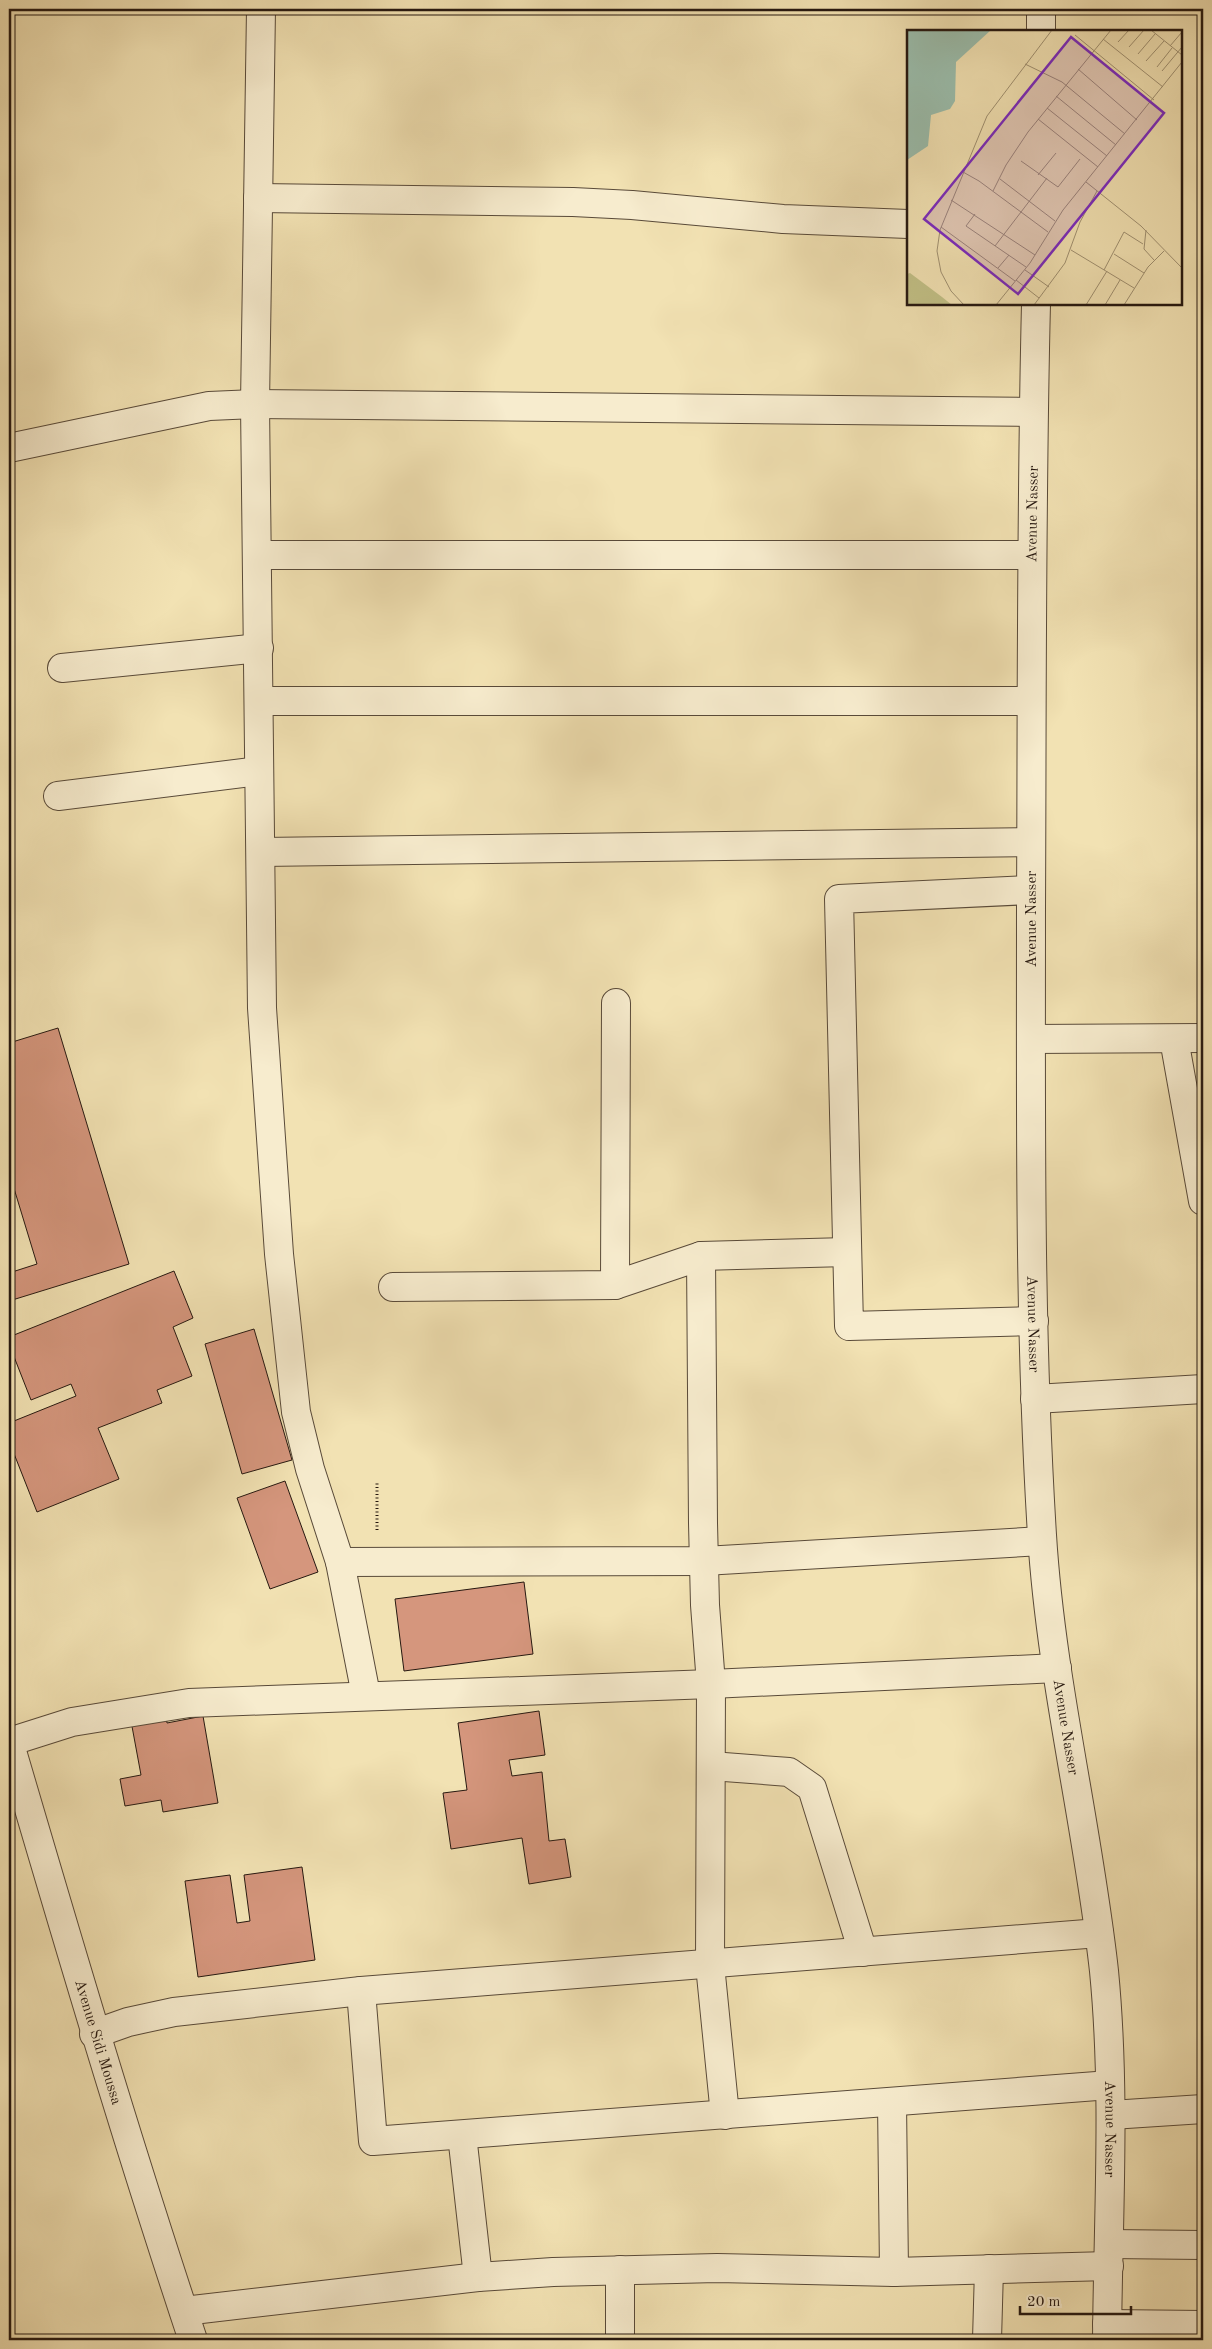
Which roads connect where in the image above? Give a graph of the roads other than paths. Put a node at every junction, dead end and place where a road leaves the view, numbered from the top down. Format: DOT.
graph roads {
  1 [pos="261,9"];
  2 [pos="1041,9"];
  3 [pos="1041,30"];
  4 [pos="258,198"];
  5 [pos="907,224"];
  6 [pos="1036,305"];
  7 [pos="255,404"];
  8 [pos="1033,412"];
  9 [pos="9,448"];
  10 [pos="258,555"];
  11 [pos="1032,555"];
  12 [pos="259,648"];
  13 [pos="62,668"];
  14 [pos="259,701"];
  15 [pos="1030,701"];
  16 [pos="259,771"];
  17 [pos="58,796"];
  18 [pos="1031,842"];
  19 [pos="261,852"];
  20 [pos="1031,890"];
  21 [pos="616,1004"];
  22 [pos="1203,1038"];
  23 [pos="1031,1039"];
  24 [pos="1174,1039"];
  25 [pos="1203,1201"];
  26 [pos="846,1252"];
  27 [pos="701,1256"];
  28 [pos="615,1285"];
  29 [pos="393,1287"];
  30 [pos="1034,1321"];
  31 [pos="1203,1389"];
  32 [pos="1035,1399"];
  33 [pos="1042,1541"];
  34 [pos="704,1561"];
  35 [pos="340,1562"];
  36 [pos="1057,1668"];
  37 [pos="711,1684"];
  38 [pos="366,1695"];
  39 [pos="9,1742"];
  40 [pos="711,1766"];
  41 [pos="1099,1933"];
  42 [pos="863,1952"];
  43 [pos="710,1965"];
  44 [pos="362,1991"];
  45 [pos="94,2034"];
  46 [pos="1110,2085"];
  47 [pos="892,2102"];
  48 [pos="1203,2108"];
  49 [pos="725,2115"];
  50 [pos="1111,2115"];
  51 [pos="462,2135"];
  52 [pos="1203,2245"];
  53 [pos="1109,2255"];
  54 [pos="989,2269"];
  55 [pos="620,2270"];
  56 [pos="894,2272"];
  57 [pos="478,2277"];
  58 [pos="184,2311"];
  59 [pos="1203,2324"];
  60 [pos="1107,2332"];
  61 [pos="193,2340"];
  62 [pos="620,2340"];
  63 [pos="987,2340"];
  1 -- 4 [label="street"];
  2 -- 3 [label="street"];
  4 -- 5 [label="street"];
  4 -- 7 [label="street"];
  6 -- 8 [label="street, Avenue Nasser"];
  7 -- 8 [label="street"];
  7 -- 9 [label="street"];
  7 -- 10 [label="street"];
  8 -- 11 [label="street, Avenue Nasser"];
  10 -- 11 [label="street"];
  10 -- 12 [label="street"];
  11 -- 15 [label="street, Avenue Nasser"];
  12 -- 13 [label="street"];
  12 -- 14 [label="street"];
  14 -- 15 [label="street"];
  14 -- 16 [label="street"];
  15 -- 18 [label="street, Avenue Nasser"];
  16 -- 17 [label="street"];
  16 -- 19 [label="street"];
  18 -- 19 [label="street"];
  18 -- 20 [label="street, Avenue Nasser"];
  19 -- 35 [label="street"];
  20 -- 23 [label="street, Avenue Nasser"];
  20 -- 26 [label="street"];
  21 -- 28 [label="street"];
  22 -- 24 [label="street"];
  23 -- 24 [label="street"];
  23 -- 30 [label="street, Avenue Nasser"];
  24 -- 25 [label="street"];
  26 -- 27 [label="street"];
  26 -- 30 [label="street"];
  27 -- 28 [label="street"];
  27 -- 34 [label="street"];
  28 -- 29 [label="street"];
  30 -- 32 [label="street, Avenue Nasser"];
  31 -- 32 [label="street"];
  32 -- 33 [label="street, Avenue Nasser"];
  33 -- 34 [label="street"];
  33 -- 36 [label="street, Avenue Nasser"];
  34 -- 35 [label="street"];
  34 -- 37 [label="street"];
  35 -- 38 [label="street"];
  36 -- 37 [label="street"];
  36 -- 41 [label="street, Avenue Nasser"];
  37 -- 38 [label="street"];
  37 -- 40 [label="street"];
  38 -- 39 [label="street"];
  39 -- 45 [label="street, Avenue Sidi Moussa"];
  40 -- 42 [label="street"];
  40 -- 43 [label="street"];
  41 -- 42 [label="street"];
  41 -- 46 [label="street, Avenue Nasser"];
  42 -- 43 [label="street"];
  43 -- 44 [label="street"];
  43 -- 49 [label="street"];
  44 -- 45 [label="street"];
  44 -- 51 [label="street"];
  45 -- 58 [label="street, Avenue Sidi Moussa"];
  46 -- 47 [label="street"];
  46 -- 50 [label="street, Avenue Nasser"];
  47 -- 49 [label="street"];
  47 -- 56 [label="street"];
  48 -- 50 [label="street"];
  49 -- 51 [label="street"];
  50 -- 53 [label="street, Avenue Nasser"];
  51 -- 57 [label="street"];
  52 -- 53 [label="street"];
  53 -- 54 [label="street"];
  53 -- 60 [label="street, Avenue Nasser"];
  54 -- 56 [label="street"];
  54 -- 63 [label="street"];
  55 -- 56 [label="street"];
  55 -- 57 [label="street"];
  55 -- 62 [label="street"];
  57 -- 58 [label="street"];
  58 -- 61 [label="street, Avenue Sidi Moussa"];
  59 -- 60 [label="street"];
}
